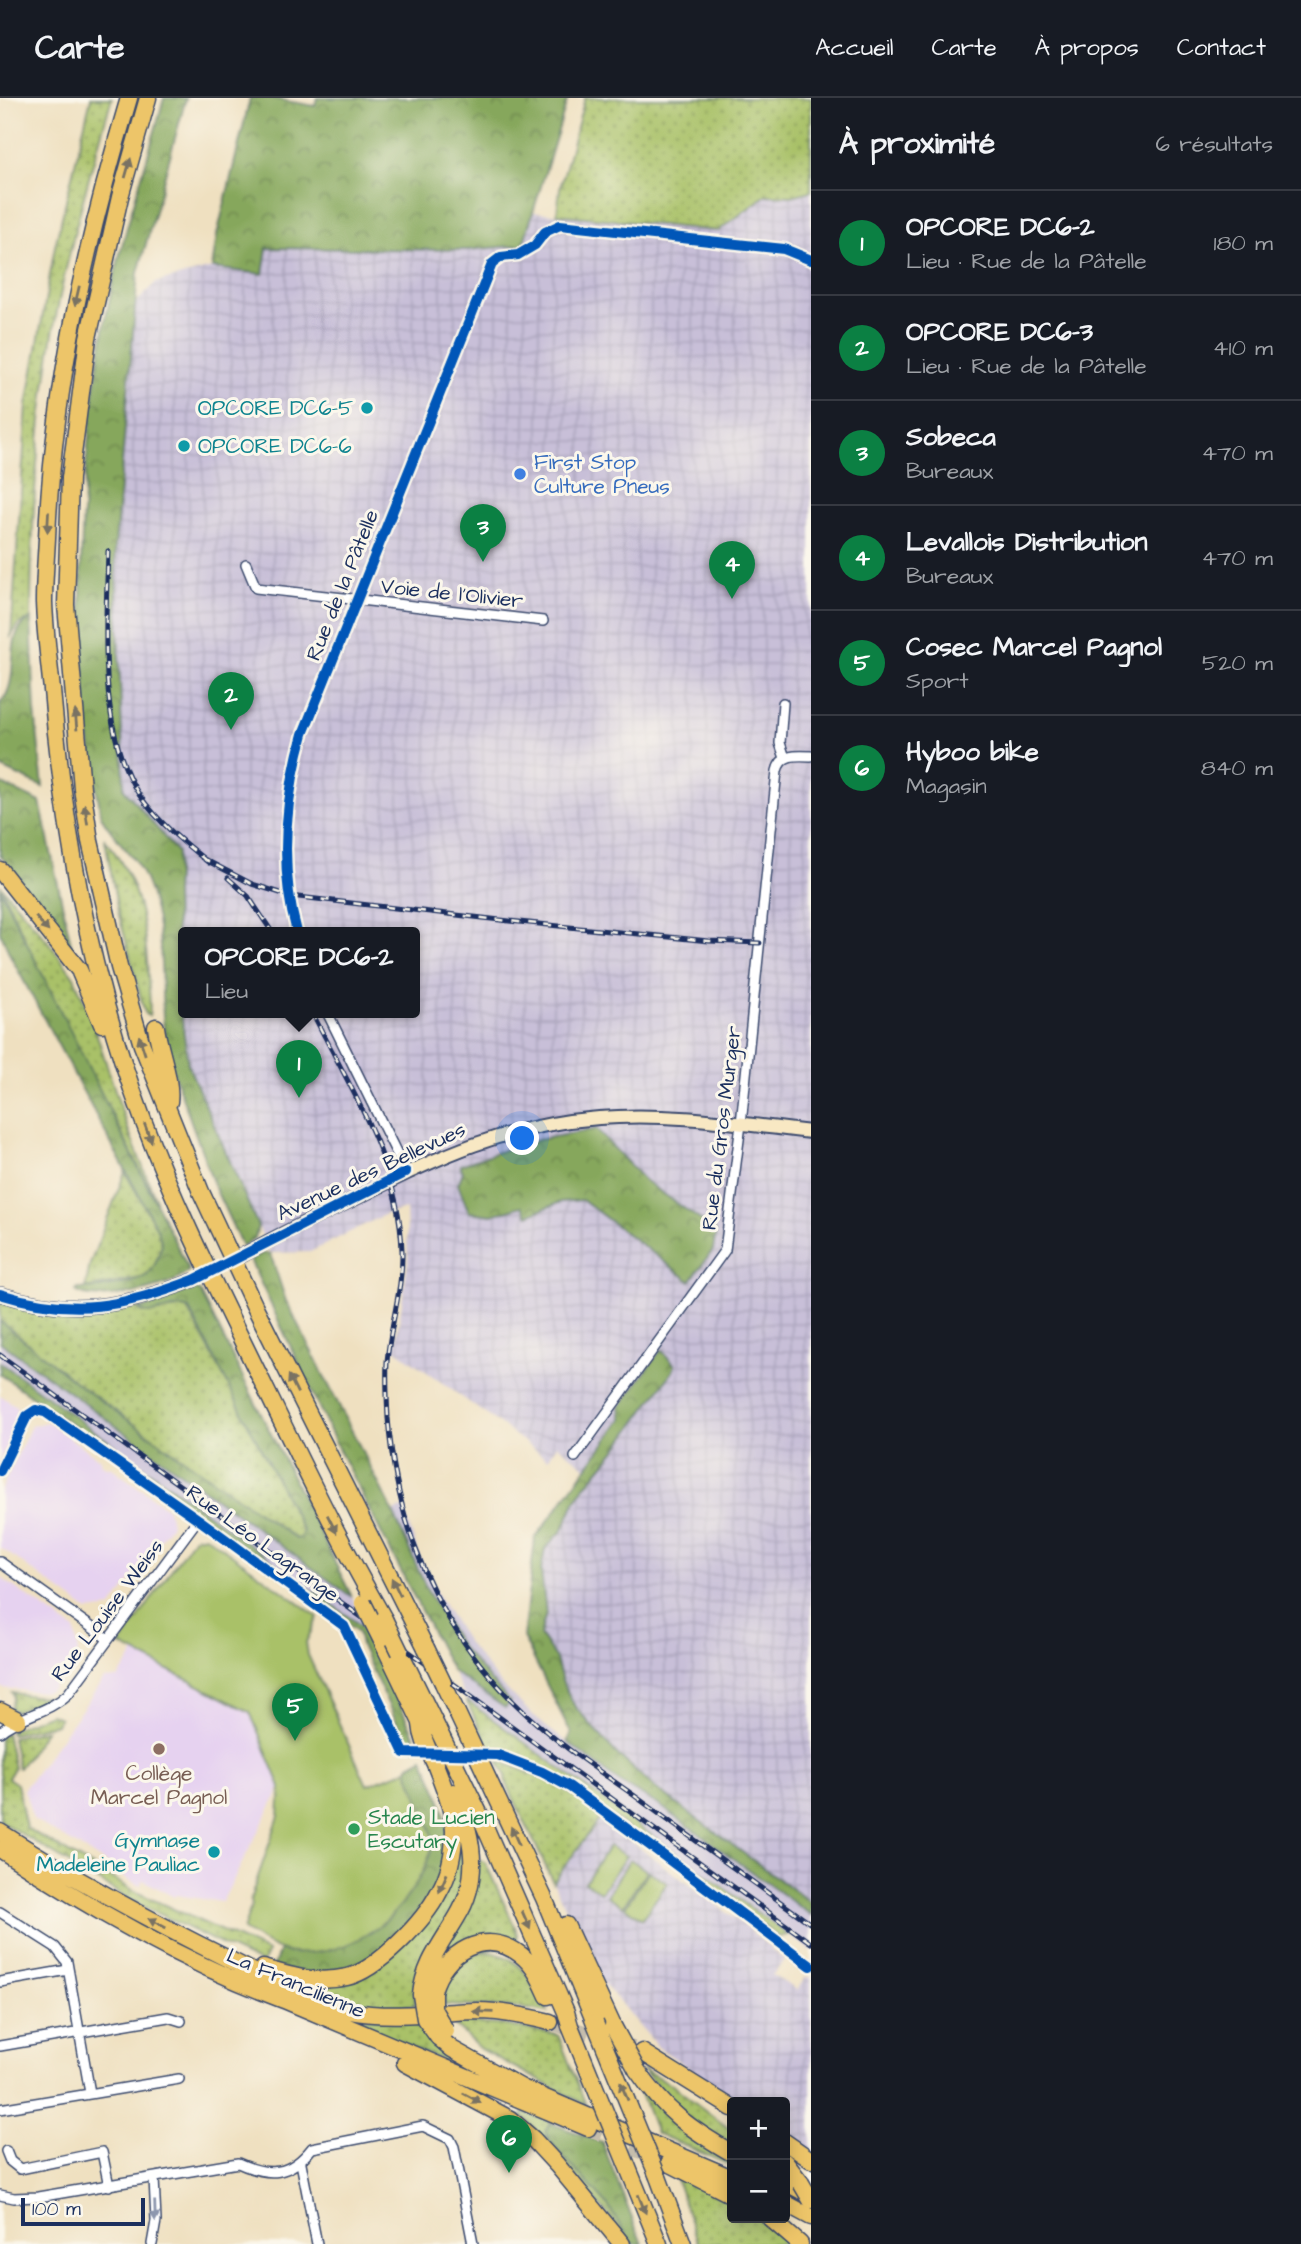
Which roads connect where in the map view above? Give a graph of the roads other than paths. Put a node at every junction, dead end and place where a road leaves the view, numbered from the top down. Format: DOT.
graph roads {
  1 [pos="129,98"];
  2 [pos="148,98"];
  3 [pos="811,260"];
  4 [pos="246,564"];
  5 [pos="356,601"];
  6 [pos="544,621"];
  7 [pos="783,703"];
  8 [pos="811,756"];
  9 [pos="785,758"];
  10 [pos="0,870"];
  11 [pos="296,927"];
  12 [pos="330,1018"];
  13 [pos="156,1027"];
  14 [pos="125,1069"];
  15 [pos="168,1108"];
  16 [pos="741,1124"];
  17 [pos="811,1132"];
  18 [pos="407,1172"];
  19 [pos="243,1255"];
  20 [pos="194,1280"];
  21 [pos="0,1285"];
  22 [pos="0,1294"];
  23 [pos="99,1305"];
  24 [pos="575,1457"];
  25 [pos="0,1471"];
  26 [pos="198,1519"];
  27 [pos="0,1562"];
  28 [pos="351,1562"];
  29 [pos="108,1639"];
  30 [pos="0,1711"];
  31 [pos="18,1720"];
  32 [pos="421,1724"];
  33 [pos="0,1732"];
  34 [pos="422,1754"];
  35 [pos="498,1755"];
  36 [pos="0,1832"];
  37 [pos="0,1849"];
  38 [pos="0,1856"];
  39 [pos="31,1870"];
  40 [pos="544,1898"];
  41 [pos="0,1912"];
  42 [pos="217,1954"];
  43 [pos="811,1966"];
  44 [pos="68,1970"];
  45 [pos="0,1982"];
  46 [pos="235,1982"];
  47 [pos="427,1993"];
  48 [pos="560,2018"];
  49 [pos="181,2021"];
  50 [pos="79,2032"];
  51 [pos="442,2034"];
  52 [pos="0,2046"];
  53 [pos="642,2052"];
  54 [pos="665,2064"];
  55 [pos="180,2079"];
  56 [pos="90,2093"];
  57 [pos="727,2105"];
  58 [pos="0,2109"];
  59 [pos="727,2112"];
  60 [pos="588,2128"];
  61 [pos="790,2145"];
  62 [pos="727,2150"];
  63 [pos="6,2151"];
  64 [pos="811,2160"];
  65 [pos="300,2163"];
  66 [pos="727,2169"];
  67 [pos="790,2170"];
  68 [pos="727,2176"];
  69 [pos="153,2178"];
  70 [pos="109,2186"];
  71 [pos="727,2188"];
  72 [pos="802,2190"];
  73 [pos="727,2192"];
  74 [pos="0,2193"];
  75 [pos="790,2196"];
  76 [pos="790,2206"];
  77 [pos="811,2206"];
  78 [pos="790,2214"];
  79 [pos="811,2217"];
  80 [pos="776,2223"];
  81 [pos="811,2223"];
  82 [pos="683,2240"];
  83 [pos="152,2244"];
  84 [pos="317,2244"];
  85 [pos="473,2244"];
  86 [pos="622,2244"];
  87 [pos="659,2244"];
  88 [pos="800,2244"];
  1 -- 14 [label="highway, one-way"];
  15 -- 2 [label="highway, one-way"];
  3 -- 5 [label="street, Rue de la Pâtelle"];
  4 -- 5 [label="street, Voie de l'Olivier"];
  5 -- 6 [label="street, Voie de l'Olivier"];
  5 -- 11 [label="street, Rue de la Pâtelle"];
  7 -- 9 [label="street, Rue du Gros Murger"];
  8 -- 9 [label="street"];
  9 -- 16 [label="street, Rue du Gros Murger"];
  10 -- 14 [label="highway, one-way"];
  12 -- 18 [label="street"];
  13 -- 15 [label="highway"];
  14 -- 28 [label="highway, one-way"];
  40 -- 15 [label="highway, one-way, bridge"];
  16 -- 17 [label="street, Avenue des Bellevues"];
  16 -- 18 [label="street, Avenue des Bellevues"];
  16 -- 24 [label="street, Rue du Gros Murger"];
  18 -- 19 [label="street, Avenue des Bellevues"];
  20 -- 23 [label="street"];
  21 -- 23 [label="street"];
  22 -- 23 [label="street"];
  25 -- 26 [label="street, Rue Léo Lagrange"];
  26 -- 29 [label="street, Rue Louise Weiss"];
  26 -- 34 [label="street, Rue Léo Lagrange"];
  27 -- 29 [label="street"];
  28 -- 32 [label="highway, bridge"];
  28 -- 48 [label="highway, one-way, bridge"];
  29 -- 31 [label="street, Rue Louise Weiss"];
  30 -- 31 [label="highway"];
  31 -- 33 [label="street, Rue Louise Weiss"];
  32 -- 42 [label="highway, one-way"];
  32 -- 47 [label="highway"];
  35 -- 43 [label="street"];
  42 -- 36 [label="highway, La Francilienne, one-way"];
  37 -- 39 [label="highway, La Francilienne"];
  38 -- 39 [label="highway"];
  39 -- 46 [label="highway, La Francilienne"];
  40 -- 62 [label="highway, bridge"];
  82 -- 40 [label="highway, one-way, bridge"];
  41 -- 44 [label="street"];
  48 -- 42 [label="highway, La Francilienne, one-way"];
  44 -- 45 [label="street"];
  44 -- 50 [label="street"];
  46 -- 60 [label="highway, La Francilienne"];
  46 -- 86 [label="highway, one-way"];
  47 -- 48 [label="highway"];
  47 -- 51 [label="highway, bridge"];
  48 -- 87 [label="highway, one-way, bridge"];
  49 -- 50 [label="street"];
  50 -- 52 [label="street"];
  50 -- 56 [label="street"];
  51 -- 66 [label="highway"];
  51 -- 68 [label="highway"];
  53 -- 54 [label="highway"];
  54 -- 57 [label="highway"];
  54 -- 59 [label="highway"];
  55 -- 56 [label="street"];
  56 -- 58 [label="street"];
  61 -- 64 [label="highway"];
  63 -- 70 [label="street"];
  65 -- 69 [label="street"];
  65 -- 84 [label="street"];
  65 -- 85 [label="street"];
  67 -- 72 [label="highway"];
  69 -- 70 [label="street"];
  69 -- 83 [label="street, one-way"];
  70 -- 74 [label="street"];
  71 -- 73 [label="highway"];
  75 -- 77 [label="highway"];
  76 -- 79 [label="highway"];
  78 -- 81 [label="highway"];
  80 -- 88 [label="highway"];
}
